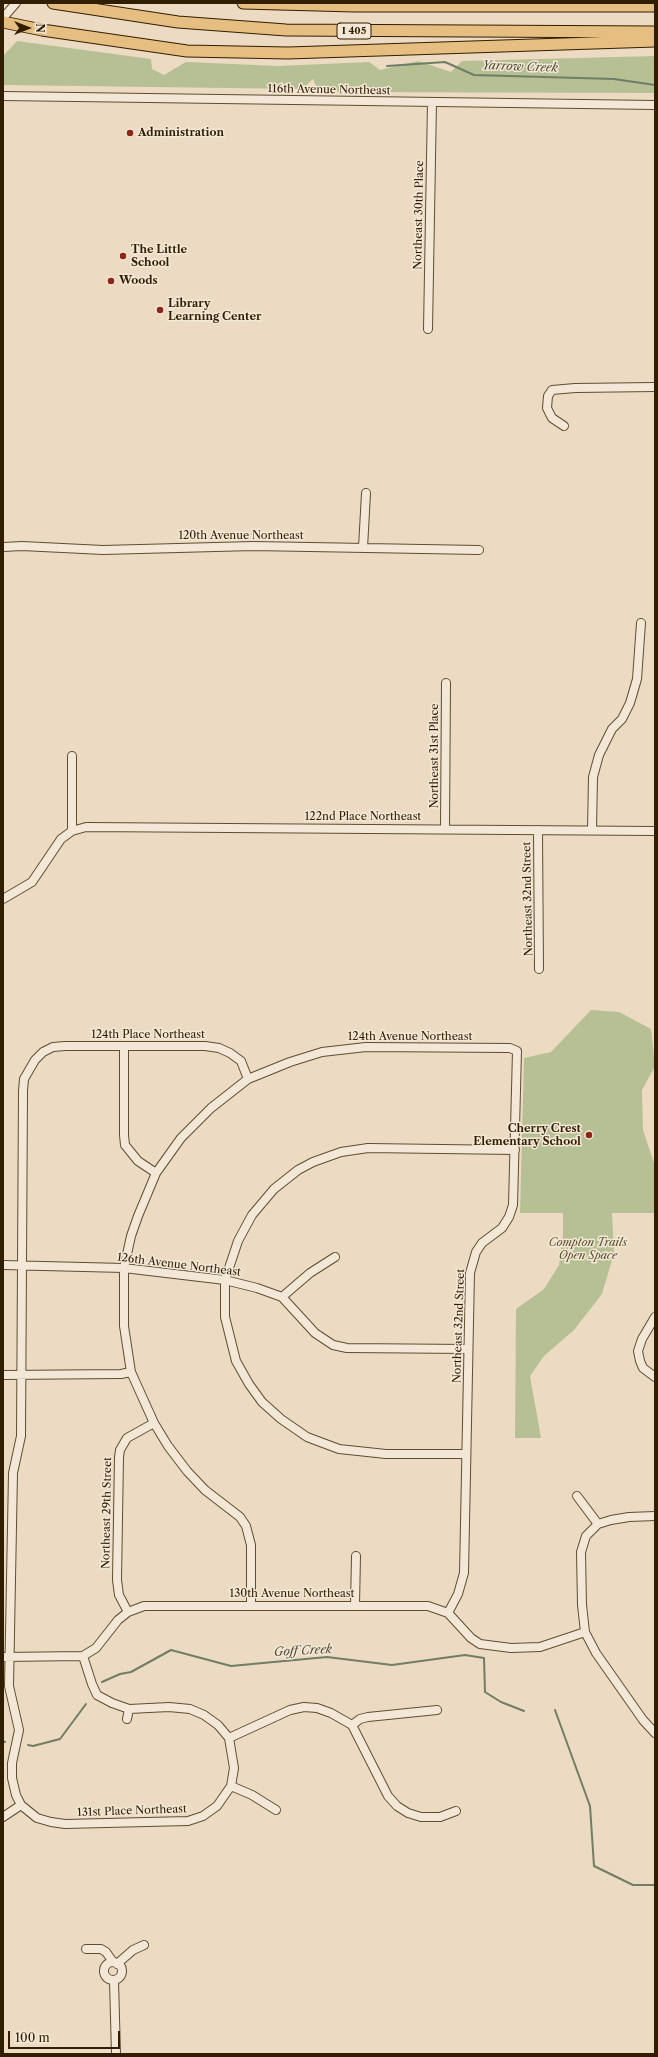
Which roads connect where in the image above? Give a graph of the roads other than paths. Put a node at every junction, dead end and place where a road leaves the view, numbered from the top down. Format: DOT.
graph roads {
  1 [pos="16,3"];
  2 [pos="54,3"];
  3 [pos="245,3"];
  4 [pos="655,6"];
  5 [pos="3,18"];
  6 [pos="3,22"];
  7 [pos="655,32"];
  8 [pos="655,41"];
  9 [pos="3,96"];
  10 [pos="432,102"];
  11 [pos="655,105"];
  12 [pos="428,329"];
  13 [pos="655,387"];
  14 [pos="564,426"];
  15 [pos="366,493"];
  16 [pos="3,547"];
  17 [pos="362,548"];
  18 [pos="479,550"];
  19 [pos="641,623"];
  20 [pos="446,683"];
  21 [pos="72,756"];
  22 [pos="445,829"];
  23 [pos="538,830"];
  24 [pos="592,830"];
  25 [pos="72,831"];
  26 [pos="655,831"];
  27 [pos="3,899"];
  28 [pos="540,969"];
  29 [pos="124,1046"];
  30 [pos="518,1051"];
  31 [pos="248,1079"];
  32 [pos="515,1150"];
  33 [pos="156,1173"];
  34 [pos="335,1257"];
  35 [pos="3,1265"];
  36 [pos="22,1265"];
  37 [pos="124,1268"];
  38 [pos="225,1280"];
  39 [pos="282,1298"];
  40 [pos="655,1317"];
  41 [pos="468,1349"];
  42 [pos="131,1372"];
  43 [pos="3,1375"];
  44 [pos="21,1375"];
  45 [pos="655,1377"];
  46 [pos="154,1423"];
  47 [pos="466,1454"];
  48 [pos="577,1496"];
  49 [pos="655,1516"];
  50 [pos="598,1524"];
  51 [pos="356,1556"];
  52 [pos="251,1605"];
  53 [pos="355,1605"];
  54 [pos="128,1612"];
  55 [pos="448,1614"];
  56 [pos="585,1632"];
  57 [pos="83,1656"];
  58 [pos="6,1657"];
  59 [pos="129,1709"];
  60 [pos="437,1710"];
  61 [pos="127,1719"];
  62 [pos="352,1725"];
  63 [pos="655,1733"];
  64 [pos="229,1738"];
  65 [pos="231,1786"];
  66 [pos="21,1805"];
  67 [pos="276,1810"];
  68 [pos="456,1811"];
  69 [pos="3,1817"];
  70 [pos="144,1945"];
  71 [pos="86,1949"];
  72 [pos="115,1963"];
  73 [pos="114,1981"];
  74 [pos="116,2054"];
  1 -- 5 [label="street"];
  2 -- 7 [label="highway, I 405"];
  3 -- 4 [label="highway"];
  6 -- 8 [label="highway"];
  9 -- 10 [label="street, 116th Avenue Northeast"];
  10 -- 11 [label="street, 116th Avenue Northeast"];
  10 -- 12 [label="street, Northeast 30th Place"];
  13 -- 14 [label="street"];
  15 -- 17 [label="street"];
  16 -- 17 [label="street, 120th Avenue Northeast"];
  17 -- 18 [label="street, 120th Avenue Northeast"];
  19 -- 24 [label="street"];
  20 -- 22 [label="street, Northeast 31st Place"];
  21 -- 25 [label="street"];
  22 -- 23 [label="street, 122nd Place Northeast"];
  22 -- 25 [label="street, 122nd Place Northeast"];
  23 -- 24 [label="street, 122nd Place Northeast"];
  23 -- 28 [label="street, Northeast 32nd Street"];
  24 -- 26 [label="street, 122nd Place Northeast"];
  25 -- 27 [label="street"];
  29 -- 31 [label="street, 124th Place Northeast"];
  29 -- 33 [label="street"];
  29 -- 36 [label="street, 124th Place Northeast"];
  30 -- 31 [label="street, 124th Avenue Northeast"];
  30 -- 32 [label="street, Northeast 32nd Street"];
  31 -- 33 [label="street, 124th Avenue Northeast"];
  32 -- 38 [label="street"];
  32 -- 41 [label="street, Northeast 32nd Street"];
  33 -- 37 [label="street"];
  34 -- 39 [label="street"];
  35 -- 36 [label="street, 126th Avenue Northeast"];
  36 -- 37 [label="street, 126th Avenue Northeast"];
  36 -- 44 [label="street"];
  37 -- 38 [label="street, 126th Avenue Northeast"];
  37 -- 42 [label="street"];
  38 -- 39 [label="street, 126th Avenue Northeast"];
  38 -- 47 [label="street"];
  39 -- 41 [label="street"];
  40 -- 45 [label="street"];
  41 -- 47 [label="street, Northeast 32nd Street"];
  42 -- 44 [label="street"];
  42 -- 46 [label="street"];
  43 -- 44 [label="street"];
  44 -- 58 [label="street"];
  46 -- 52 [label="street"];
  46 -- 54 [label="street, Northeast 29th Street"];
  47 -- 55 [label="street, Northeast 32nd Street"];
  48 -- 50 [label="street"];
  49 -- 50 [label="street"];
  50 -- 56 [label="street"];
  51 -- 53 [label="street"];
  52 -- 53 [label="street, 130th Avenue Northeast"];
  52 -- 54 [label="street, 130th Avenue Northeast"];
  53 -- 55 [label="street, 130th Avenue Northeast"];
  54 -- 57 [label="street, 130th Avenue Northeast"];
  55 -- 56 [label="street, 130th Avenue Northeast"];
  56 -- 63 [label="street"];
  57 -- 58 [label="street"];
  57 -- 59 [label="street"];
  58 -- 66 [label="street"];
  59 -- 61 [label="street"];
  59 -- 64 [label="street"];
  60 -- 62 [label="street"];
  62 -- 64 [label="street"];
  62 -- 68 [label="street"];
  64 -- 65 [label="street, 131st Place Northeast"];
  65 -- 66 [label="street, 131st Place Northeast"];
  65 -- 67 [label="street"];
  66 -- 69 [label="street"];
  70 -- 72 [label="street"];
  71 -- 72 [label="street"];
  72 -- 73 [label="street"];
  72 -- 73 [label="street"];
  73 -- 74 [label="street"];
}
